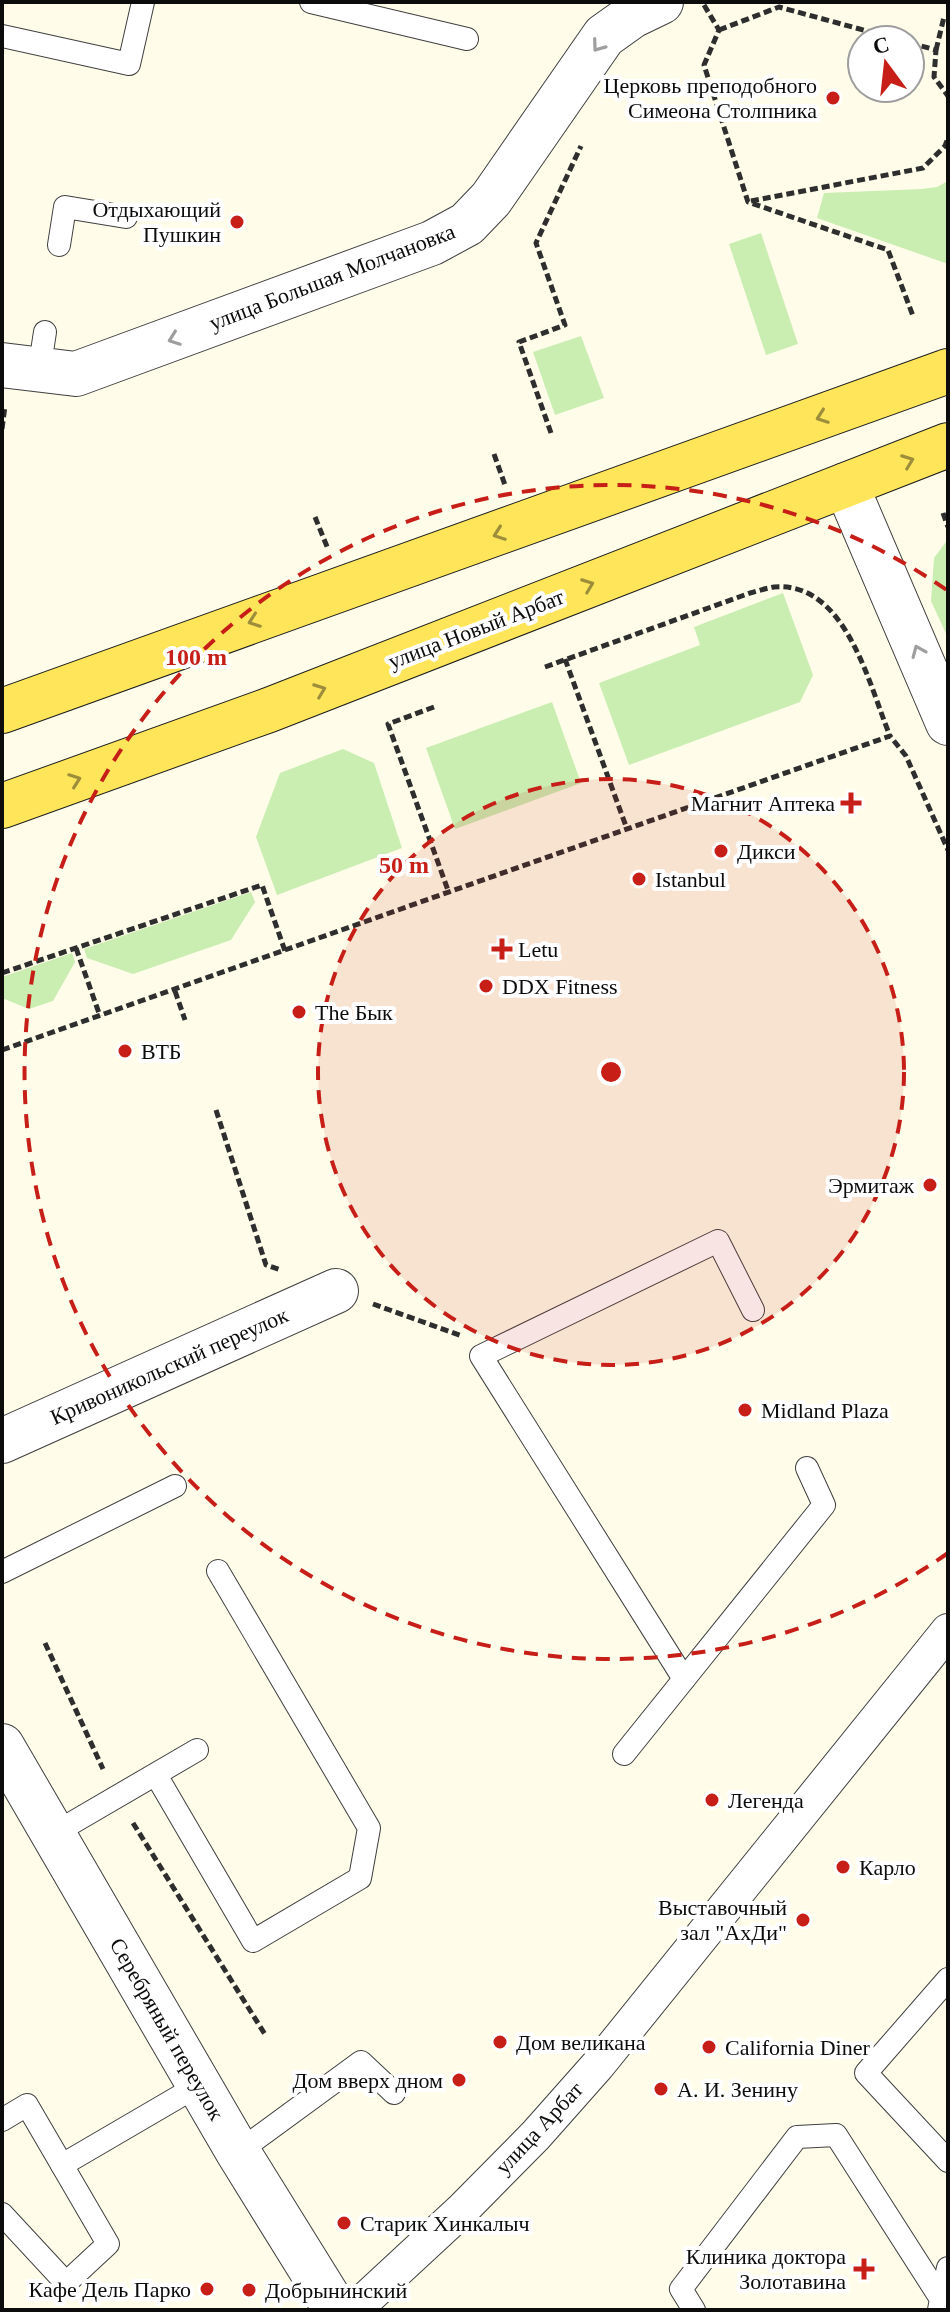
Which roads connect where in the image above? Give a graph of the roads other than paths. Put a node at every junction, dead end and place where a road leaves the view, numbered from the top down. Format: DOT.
graph roads {
  1 [pos="143,2"];
  2 [pos="311,2"];
  3 [pos="661,2"];
  4 [pos="2,36"];
  5 [pos="467,39"];
  6 [pos="126,217"];
  7 [pos="59,245"];
  8 [pos="29,356"];
  9 [pos="948,371"];
  10 [pos="948,445"];
  11 [pos="846,485"];
  12 [pos="2,711"];
  13 [pos="948,723"];
  14 [pos="2,806"];
  15 [pos="336,1291"];
  16 [pos="753,1310"];
  17 [pos="2,1441"];
  18 [pos="807,1468"];
  19 [pos="175,1486"];
  20 [pos="218,1571"];
  21 [pos="2,1572"];
  22 [pos="948,1631"];
  23 [pos="684,1679"];
  24 [pos="2,1746"];
  25 [pos="197,1750"];
  26 [pos="624,1754"];
  27 [pos="156,1775"];
  28 [pos="53,1834"];
  29 [pos="948,1979"];
  30 [pos="199,2085"];
  31 [pos="394,2093"];
  32 [pos="2,2120"];
  33 [pos="238,2152"];
  34 [pos="948,2161"];
  35 [pos="62,2165"];
  36 [pos="2,2214"];
  37 [pos="948,2268"];
  38 [pos="940,2304"];
  39 [pos="336,2310"];
  40 [pos="354,2310"];
  41 [pos="694,2310"];
  1 -- 4 [label="lane"];
  2 -- 5 [label="lane"];
  3 -- 8 [label="street, улица Большая Молчановка, one-way"];
  6 -- 7 [label="lane"];
  9 -- 12 [label="main road, one-way"];
  11 -- 10 [label="main road, улица Новый Арбат, one-way"];
  13 -- 11 [label="street, one-way"];
  14 -- 11 [label="main road, улица Новый Арбат, one-way"];
  15 -- 17 [label="street, Кривоникольский переулок"];
  16 -- 23 [label="lane"];
  18 -- 23 [label="lane"];
  19 -- 21 [label="lane"];
  20 -- 27 [label="lane"];
  22 -- 40 [label="street, улица Арбат"];
  23 -- 26 [label="lane"];
  24 -- 28 [label="street, Серебряный переулок"];
  25 -- 27 [label="lane"];
  27 -- 28 [label="lane"];
  28 -- 30 [label="street, Серебряный переулок"];
  29 -- 34 [label="lane"];
  30 -- 33 [label="street, Серебряный переулок"];
  30 -- 35 [label="lane"];
  31 -- 33 [label="lane"];
  32 -- 35 [label="lane"];
  33 -- 39 [label="street, Серебряный переулок"];
  35 -- 36 [label="lane"];
  37 -- 38 [label="lane"];
  38 -- 41 [label="lane"];
}
